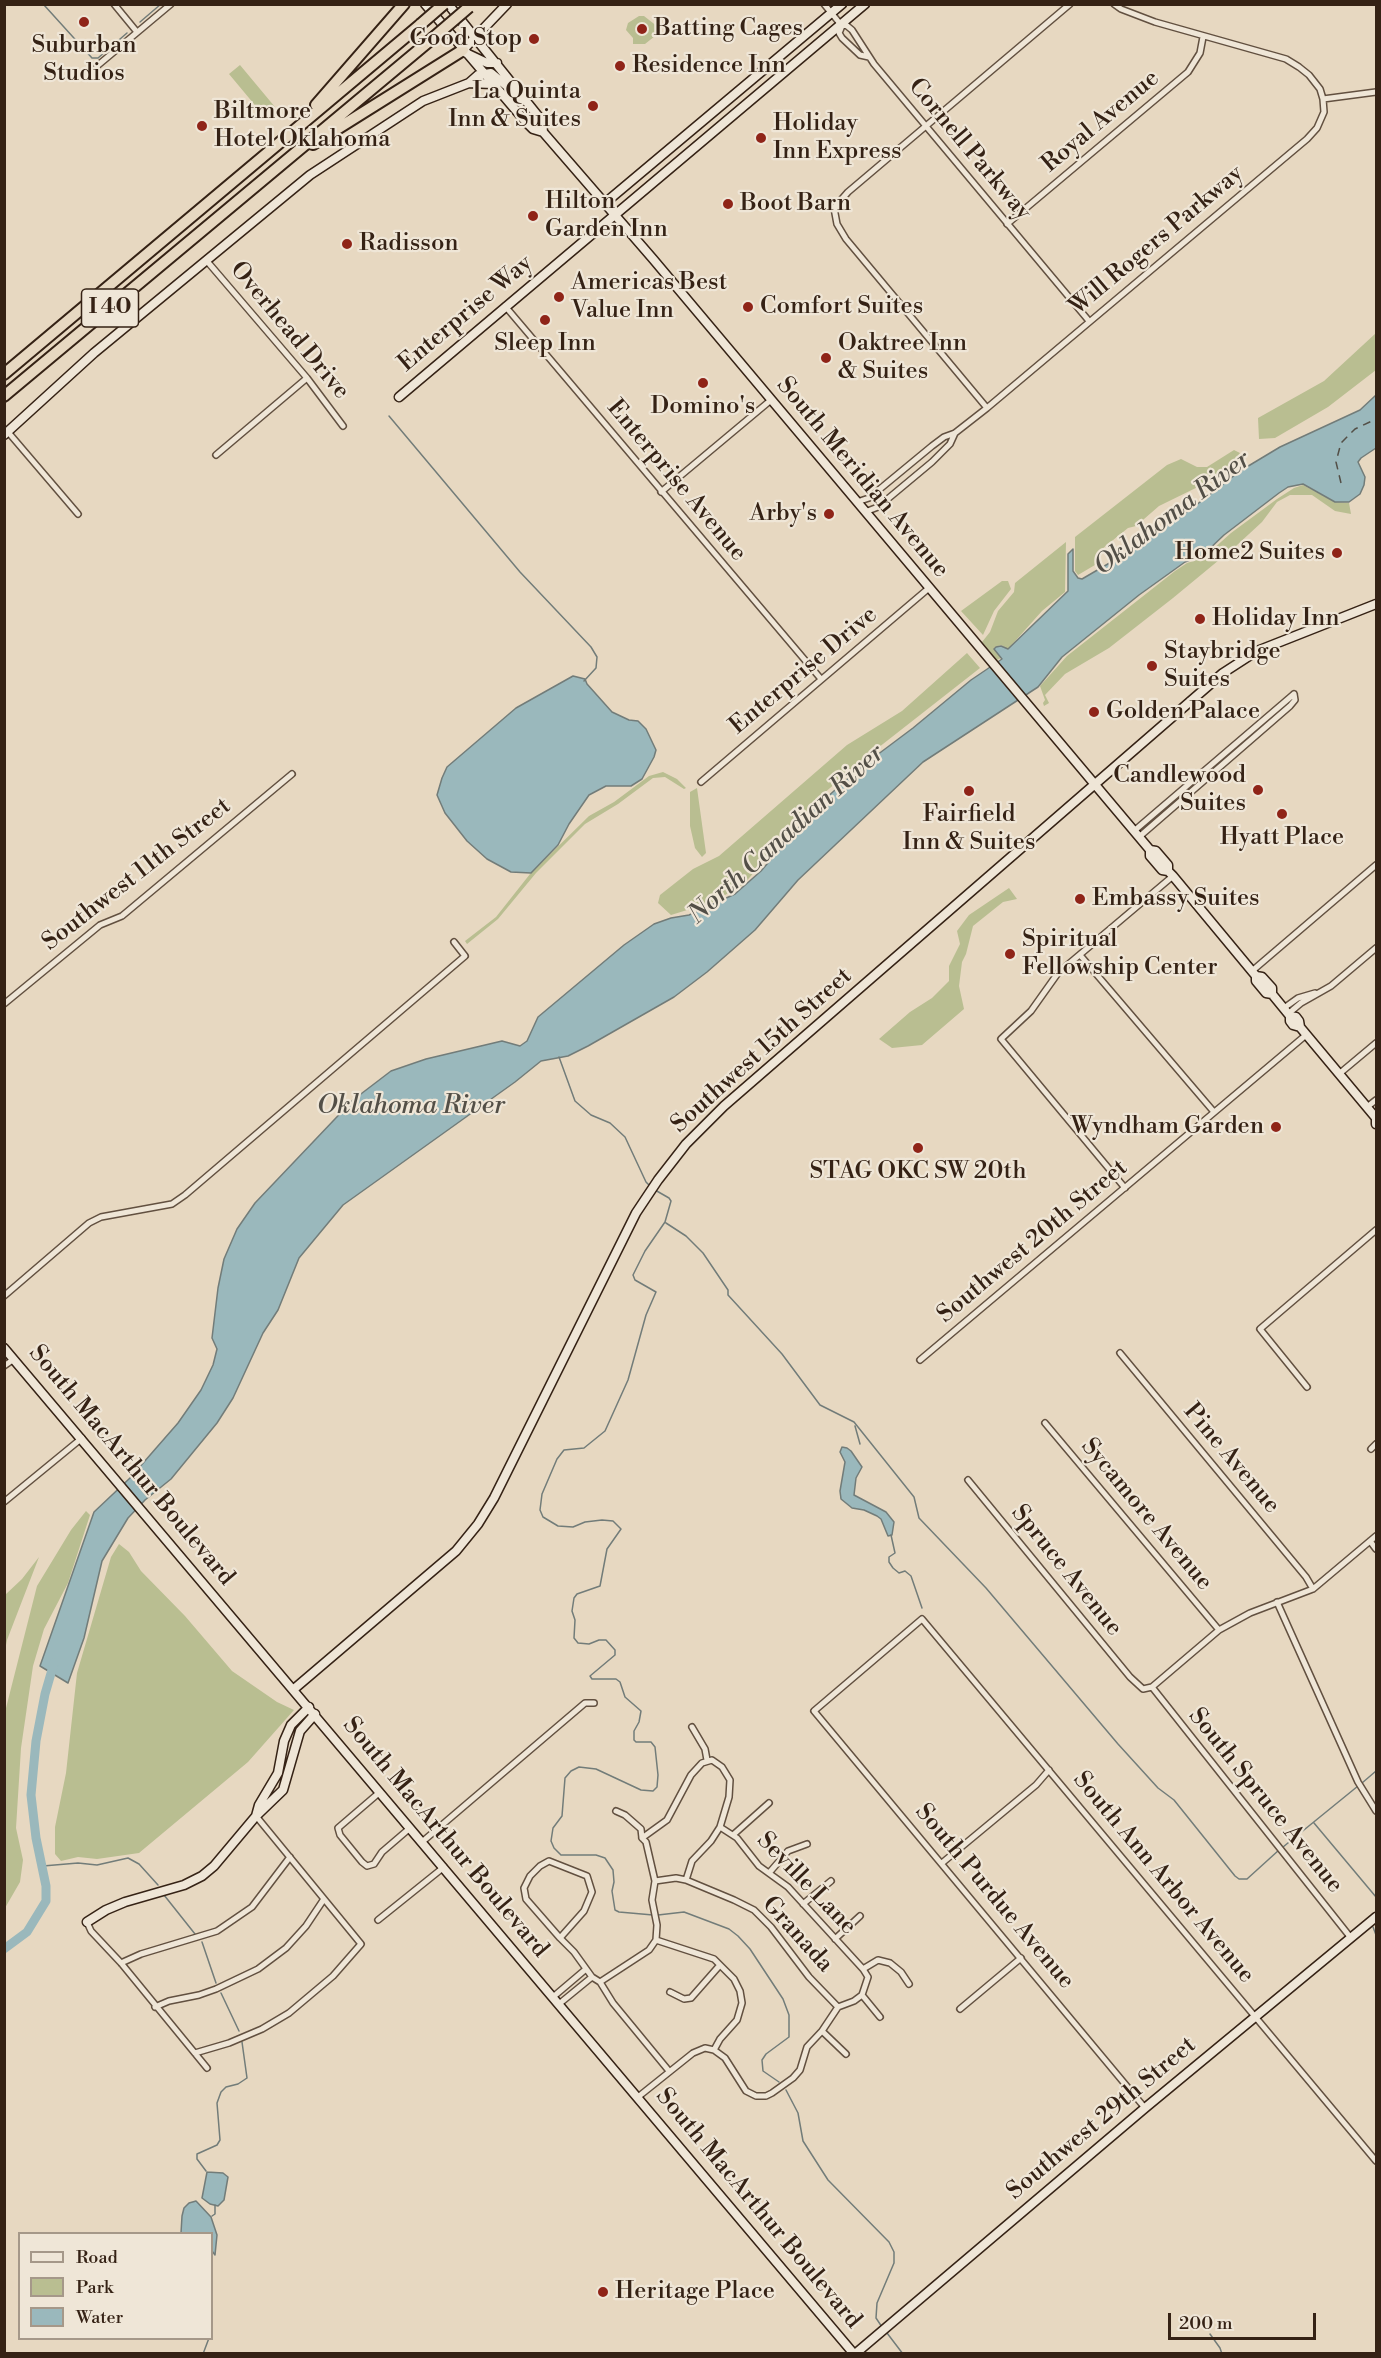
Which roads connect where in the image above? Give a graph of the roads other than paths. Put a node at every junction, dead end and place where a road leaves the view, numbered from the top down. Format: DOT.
graph roads {
  1 [pos="114,4"];
  2 [pos="171,4"];
  3 [pos="404,4"];
  4 [pos="425,4"];
  5 [pos="446,4"];
  6 [pos="507,4"];
  7 [pos="824,4"];
  8 [pos="842,4"];
  9 [pos="865,4"];
  10 [pos="1070,4"];
  11 [pos="1114,4"];
  12 [pos="471,6"];
  13 [pos="831,13"];
  14 [pos="842,25"];
  15 [pos="486,27"];
  16 [pos="137,32"];
  17 [pos="1203,37"];
  18 [pos="476,38"];
  19 [pos="464,51"];
  20 [pos="491,55"];
  21 [pos="869,57"];
  22 [pos="497,63"];
  23 [pos="97,66"];
  24 [pos="483,73"];
  25 [pos="469,83"];
  26 [pos="492,84"];
  27 [pos="1377,92"];
  28 [pos="1323,99"];
  29 [pos="525,100"];
  30 [pos="927,127"];
  31 [pos="543,132"];
  32 [pos="278,144"];
  33 [pos="282,163"];
  34 [pos="634,178"];
  35 [pos="644,190"];
  36 [pos="605,203"];
  37 [pos="614,214"];
  38 [pos="1007,224"];
  39 [pos="206,260"];
  40 [pos="505,306"];
  41 [pos="1089,321"];
  42 [pos="4,374"];
  43 [pos="307,378"];
  44 [pos="4,396"];
  45 [pos="399,397"];
  46 [pos="771,400"];
  47 [pos="987,408"];
  48 [pos="343,426"];
  49 [pos="6,433"];
  50 [pos="956,433"];
  51 [pos="216,455"];
  52 [pos="917,458"];
  53 [pos="925,467"];
  54 [pos="902,470"];
  55 [pos="910,480"];
  56 [pos="661,492"];
  57 [pos="857,502"];
  58 [pos="865,512"];
  59 [pos="78,514"];
  60 [pos="929,588"];
  61 [pos="1377,604"];
  62 [pos="820,679"];
  63 [pos="1237,743"];
  64 [pos="1242,748"];
  65 [pos="292,774"];
  66 [pos="701,782"];
  67 [pos="1094,784"];
  68 [pos="1183,788"];
  69 [pos="1188,794"];
  70 [pos="1163,806"];
  71 [pos="1168,812"];
  72 [pos="1137,834"];
  73 [pos="1377,866"];
  74 [pos="1170,874"];
  75 [pos="454,942"];
  76 [pos="1377,948"];
  77 [pos="1080,956"];
  78 [pos="1254,973"];
  79 [pos="4,1004"];
  80 [pos="1287,1013"];
  81 [pos="1306,1035"];
  82 [pos="1377,1043"];
  83 [pos="1339,1074"];
  84 [pos="1377,1100"];
  85 [pos="1367,1107"];
  86 [pos="1214,1112"];
  87 [pos="1376,1118"];
  88 [pos="1377,1124"];
  89 [pos="1125,1188"];
  90 [pos="1377,1230"];
  91 [pos="4,1296"];
  92 [pos="4,1348"];
  93 [pos="1120,1353"];
  94 [pos="14,1359"];
  95 [pos="920,1360"];
  96 [pos="4,1366"];
  97 [pos="1307,1386"];
  98 [pos="1045,1423"];
  99 [pos="82,1438"];
  100 [pos="1377,1444"];
  101 [pos="1371,1449"];
  102 [pos="968,1480"];
  103 [pos="5,1502"];
  104 [pos="1377,1536"];
  105 [pos="1370,1541"];
  106 [pos="1377,1549"];
  107 [pos="1312,1589"];
  108 [pos="1277,1602"];
  109 [pos="922,1619"];
  110 [pos="1219,1630"];
  111 [pos="1152,1687"];
  112 [pos="294,1689"];
  113 [pos="594,1703"];
  114 [pos="309,1707"];
  115 [pos="315,1714"];
  116 [pos="692,1727"];
  117 [pos="283,1749"];
  118 [pos="293,1752"];
  119 [pos="707,1760"];
  120 [pos="1049,1770"];
  121 [pos="380,1792"];
  122 [pos="769,1803"];
  123 [pos="616,1811"];
  124 [pos="1377,1811"];
  125 [pos="256,1816"];
  126 [pos="410,1827"];
  127 [pos="720,1827"];
  128 [pos="733,1835"];
  129 [pos="642,1838"];
  130 [pos="423,1842"];
  131 [pos="807,1844"];
  132 [pos="290,1857"];
  133 [pos="942,1863"];
  134 [pos="444,1867"];
  135 [pos="769,1873"];
  136 [pos="686,1880"];
  137 [pos="655,1881"];
  138 [pos="831,1881"];
  139 [pos="324,1899"];
  140 [pos="803,1904"];
  141 [pos="860,1916"];
  142 [pos="1377,1917"];
  143 [pos="378,1920"];
  144 [pos="87,1922"];
  145 [pos="560,1938"];
  146 [pos="1351,1938"];
  147 [pos="835,1939"];
  148 [pos="656,1940"];
  149 [pos="1021,1958"];
  150 [pos="121,1963"];
  151 [pos="720,1965"];
  152 [pos="586,1969"];
  153 [pos="863,1969"];
  154 [pos="592,1977"];
  155 [pos="600,1982"];
  156 [pos="909,1984"];
  157 [pos="670,1992"];
  158 [pos="862,1995"];
  159 [pos="556,2000"];
  160 [pos="155,2007"];
  161 [pos="838,2007"];
  162 [pos="960,2009"];
  163 [pos="1256,2016"];
  164 [pos="880,2017"];
  165 [pos="822,2031"];
  166 [pos="714,2050"];
  167 [pos="195,2053"];
  168 [pos="846,2054"];
  169 [pos="207,2068"];
  170 [pos="669,2071"];
  171 [pos="638,2097"];
  172 [pos="1145,2108"];
  173 [pos="1377,2161"];
  174 [pos="855,2354"];
  1 -- 16 [label="street"];
  2 -- 16 [label="street"];
  3 -- 32 [label="highway"];
  4 -- 19 [label="main road, South Meridian Avenue"];
  5 -- 18 [label="main road, South Meridian Avenue"];
  5 -- 32 [label="highway, I 40, bridge"];
  6 -- 15 [label="main road"];
  7 -- 13 [label="street, Cornell Parkway"];
  8 -- 13 [label="main road"];
  9 -- 14 [label="main road, Enterprise Way"];
  10 -- 30 [label="street"];
  11 -- 17 [label="street"];
  12 -- 33 [label="highway, I 40, bridge"];
  13 -- 14 [label="street, Cornell Parkway"];
  13 -- 34 [label="main road"];
  14 -- 21 [label="street, Cornell Parkway"];
  14 -- 21 [label="street"];
  14 -- 35 [label="main road, Enterprise Way"];
  15 -- 18 [label="main road"];
  15 -- 20 [label="main road"];
  16 -- 23 [label="street"];
  17 -- 28 [label="street"];
  17 -- 38 [label="street, Royal Avenue"];
  18 -- 19 [label="main road"];
  18 -- 20 [label="main road, South Meridian Avenue"];
  19 -- 22 [label="main road"];
  19 -- 24 [label="main road, South Meridian Avenue"];
  19 -- 33 [label="highway"];
  20 -- 22 [label="main road, South Meridian Avenue"];
  21 -- 30 [label="street, Cornell Parkway"];
  22 -- 29 [label="main road, South Meridian Avenue"];
  24 -- 25 [label="main road"];
  24 -- 26 [label="main road, South Meridian Avenue"];
  24 -- 29 [label="main road"];
  25 -- 26 [label="main road"];
  25 -- 39 [label="main road"];
  26 -- 31 [label="main road, South Meridian Avenue"];
  27 -- 28 [label="street"];
  28 -- 41 [label="street, Will Rogers Parkway"];
  29 -- 31 [label="main road, South Meridian Avenue"];
  30 -- 38 [label="street, Cornell Parkway"];
  30 -- 47 [label="street"];
  31 -- 36 [label="main road, South Meridian Avenue"];
  32 -- 42 [label="highway, I 40"];
  33 -- 44 [label="highway, I 40"];
  34 -- 35 [label="main road"];
  34 -- 36 [label="main road"];
  35 -- 37 [label="main road, Enterprise Way"];
  36 -- 37 [label="main road, South Meridian Avenue"];
  37 -- 40 [label="main road, Enterprise Way"];
  37 -- 46 [label="main road, South Meridian Avenue"];
  38 -- 41 [label="street, Cornell Parkway"];
  39 -- 43 [label="street, Overhead Drive"];
  39 -- 49 [label="main road"];
  40 -- 45 [label="main road, Enterprise Way"];
  40 -- 56 [label="street, Enterprise Avenue"];
  41 -- 47 [label="street, Will Rogers Parkway"];
  43 -- 48 [label="street, Overhead Drive"];
  43 -- 51 [label="street"];
  46 -- 56 [label="street"];
  46 -- 57 [label="main road, South Meridian Avenue"];
  47 -- 50 [label="street, Will Rogers Parkway"];
  49 -- 59 [label="street"];
  50 -- 52 [label="street, Will Rogers Parkway"];
  50 -- 53 [label="street, Will Rogers Parkway"];
  52 -- 53 [label="street"];
  52 -- 54 [label="street, Will Rogers Parkway"];
  53 -- 55 [label="street, Will Rogers Parkway"];
  54 -- 55 [label="street"];
  54 -- 57 [label="street, Will Rogers Parkway"];
  55 -- 58 [label="street, Will Rogers Parkway"];
  56 -- 62 [label="street, Enterprise Avenue"];
  57 -- 58 [label="main road, South Meridian Avenue"];
  58 -- 60 [label="main road, South Meridian Avenue"];
  60 -- 62 [label="street, Enterprise Drive"];
  60 -- 67 [label="main road, South Meridian Avenue"];
  61 -- 67 [label="main road, Southwest 15th Street"];
  62 -- 66 [label="street, Enterprise Drive"];
  63 -- 64 [label="street"];
  63 -- 64 [label="street"];
  63 -- 68 [label="street"];
  64 -- 69 [label="street"];
  65 -- 79 [label="street, Southwest 11th Street"];
  67 -- 72 [label="main road, South Meridian Avenue"];
  67 -- 112 [label="main road, Southwest 15th Street"];
  68 -- 69 [label="street"];
  68 -- 70 [label="street"];
  69 -- 71 [label="street"];
  70 -- 71 [label="street"];
  70 -- 72 [label="street"];
  71 -- 72 [label="street"];
  72 -- 74 [label="main road, South Meridian Avenue"];
  73 -- 78 [label="street"];
  74 -- 77 [label="street"];
  74 -- 78 [label="main road, South Meridian Avenue"];
  75 -- 91 [label="street"];
  76 -- 80 [label="street"];
  77 -- 86 [label="street"];
  77 -- 89 [label="street"];
  78 -- 80 [label="main road, South Meridian Avenue"];
  80 -- 81 [label="main road, South Meridian Avenue"];
  81 -- 83 [label="main road, South Meridian Avenue"];
  81 -- 86 [label="street, Southwest 20th Street"];
  82 -- 83 [label="street"];
  83 -- 85 [label="main road, South Meridian Avenue"];
  84 -- 85 [label="street"];
  85 -- 87 [label="main road, South Meridian Avenue"];
  86 -- 89 [label="street, Southwest 20th Street"];
  87 -- 88 [label="main road, South Meridian Avenue"];
  89 -- 95 [label="street, Southwest 20th Street"];
  90 -- 97 [label="street"];
  92 -- 94 [label="main road, South MacArthur Boulevard"];
  93 -- 107 [label="street, Pine Avenue"];
  94 -- 96 [label="street"];
  94 -- 99 [label="main road, South MacArthur Boulevard"];
  98 -- 110 [label="street, Sycamore Avenue"];
  99 -- 103 [label="street"];
  99 -- 112 [label="main road, South MacArthur Boulevard"];
  100 -- 101 [label="street"];
  102 -- 111 [label="street, Spruce Avenue"];
  104 -- 105 [label="street"];
  105 -- 106 [label="street"];
  105 -- 107 [label="street"];
  107 -- 108 [label="street"];
  108 -- 110 [label="street"];
  108 -- 124 [label="street"];
  109 -- 120 [label="street, South Ann Arbor Avenue"];
  109 -- 133 [label="street, South Purdue Avenue"];
  110 -- 111 [label="street"];
  111 -- 146 [label="street, South Spruce Avenue"];
  112 -- 114 [label="main road, South MacArthur Boulevard"];
  113 -- 130 [label="street"];
  114 -- 115 [label="main road, South MacArthur Boulevard"];
  114 -- 117 [label="main road"];
  115 -- 118 [label="main road"];
  115 -- 121 [label="main road, South MacArthur Boulevard"];
  116 -- 119 [label="street"];
  117 -- 118 [label="main road"];
  117 -- 125 [label="main road"];
  118 -- 125 [label="main road"];
  119 -- 127 [label="street, Seville Lane"];
  119 -- 129 [label="street"];
  120 -- 133 [label="street"];
  120 -- 163 [label="street, South Ann Arbor Avenue"];
  121 -- 126 [label="main road, South MacArthur Boulevard"];
  121 -- 126 [label="street"];
  122 -- 128 [label="street"];
  123 -- 129 [label="street"];
  125 -- 132 [label="street"];
  125 -- 144 [label="main road"];
  126 -- 130 [label="main road, South MacArthur Boulevard"];
  127 -- 128 [label="street, Seville Lane"];
  127 -- 136 [label="street, Seville Lane"];
  128 -- 135 [label="street, Seville Lane"];
  129 -- 137 [label="street"];
  130 -- 134 [label="main road, South MacArthur Boulevard"];
  131 -- 135 [label="street"];
  132 -- 139 [label="street"];
  132 -- 150 [label="street"];
  133 -- 149 [label="street, South Purdue Avenue"];
  134 -- 143 [label="street"];
  134 -- 159 [label="main road, South MacArthur Boulevard"];
  135 -- 140 [label="street, Seville Lane"];
  136 -- 137 [label="street, Granada"];
  136 -- 161 [label="street, Granada"];
  137 -- 148 [label="street"];
  138 -- 140 [label="street"];
  139 -- 160 [label="street"];
  139 -- 167 [label="street"];
  140 -- 147 [label="street, Seville Lane"];
  141 -- 147 [label="street"];
  142 -- 146 [label="main road, Southwest 29th Street"];
  144 -- 150 [label="street"];
  145 -- 145 [label="street"];
  145 -- 152 [label="street"];
  146 -- 163 [label="main road, Southwest 29th Street"];
  147 -- 153 [label="street, Seville Lane"];
  148 -- 151 [label="street"];
  148 -- 155 [label="street"];
  149 -- 162 [label="street"];
  149 -- 172 [label="street, South Purdue Avenue"];
  150 -- 160 [label="street"];
  151 -- 157 [label="street"];
  151 -- 166 [label="street"];
  152 -- 154 [label="street"];
  152 -- 159 [label="street"];
  153 -- 156 [label="street"];
  153 -- 158 [label="street"];
  154 -- 155 [label="street"];
  154 -- 159 [label="street"];
  155 -- 170 [label="street"];
  158 -- 161 [label="street"];
  158 -- 164 [label="street"];
  159 -- 171 [label="main road, South MacArthur Boulevard"];
  160 -- 167 [label="street"];
  161 -- 165 [label="street"];
  163 -- 172 [label="main road, Southwest 29th Street"];
  163 -- 173 [label="street, South Ann Arbor Avenue"];
  165 -- 166 [label="street"];
  165 -- 168 [label="street"];
  166 -- 170 [label="street"];
  167 -- 169 [label="street"];
  170 -- 171 [label="street"];
  171 -- 174 [label="main road, South MacArthur Boulevard"];
  172 -- 174 [label="main road, Southwest 29th Street"];
}
